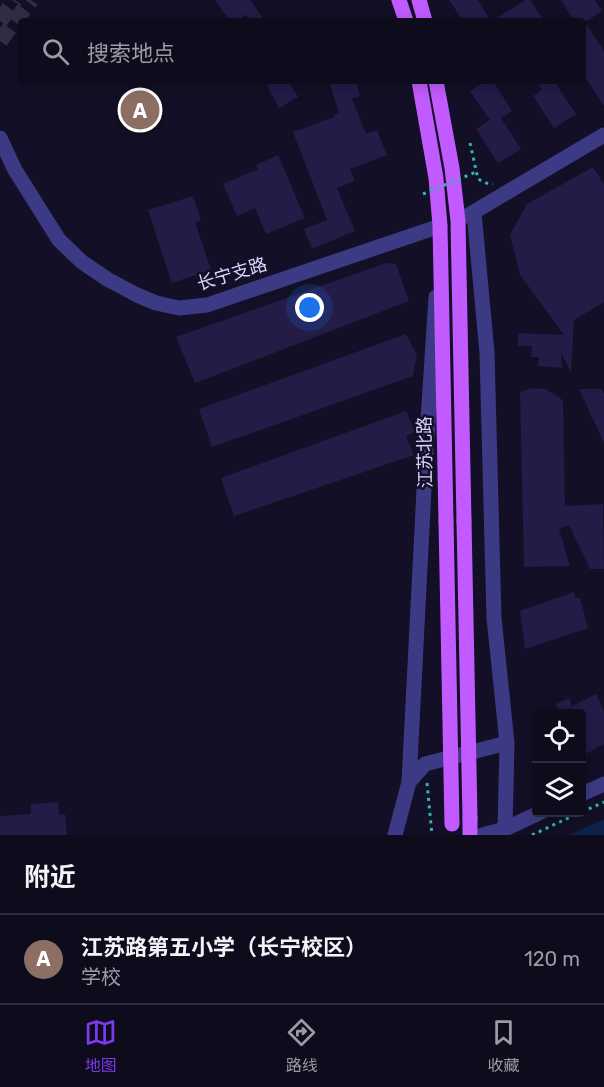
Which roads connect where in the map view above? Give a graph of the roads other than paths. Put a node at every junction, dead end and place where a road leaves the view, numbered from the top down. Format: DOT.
graph roads {
  1 [pos="399,0"];
  2 [pos="419,0"];
  3 [pos="405,18"];
  4 [pos="424,18"];
  5 [pos="420,84"];
  6 [pos="437,84"];
  7 [pos="604,135"];
  8 [pos="0,138"];
  9 [pos="0,160"];
  10 [pos="15,170"];
  11 [pos="474,212"];
  12 [pos="458,221"];
  13 [pos="440,226"];
  14 [pos="436,288"];
  15 [pos="507,743"];
  16 [pos="409,782"];
  17 [pos="604,784"];
  18 [pos="586,792"];
  19 [pos="532,817"];
  20 [pos="452,829"];
  21 [pos="505,829"];
  22 [pos="395,835"];
  23 [pos="470,835"];
  24 [pos="482,835"];
  1 -- 3 [label="main road"];
  2 -- 4 [label="main road"];
  5 -- 13 [label="main road, 江苏北路"];
  6 -- 12 [label="main road, 江苏北路"];
  7 -- 11 [label="street"];
  8 -- 10 [label="street, 长宁支路"];
  9 -- 10 [label="street, 长宁支路"];
  10 -- 13 [label="street, 长宁支路"];
  11 -- 12 [label="street"];
  11 -- 15 [label="street"];
  12 -- 23 [label="main road, 江苏北路, bridge"];
  13 -- 20 [label="main road, 江苏北路, bridge"];
  14 -- 16 [label="street"];
  15 -- 16 [label="street"];
  15 -- 21 [label="street"];
  16 -- 22 [label="street"];
  17 -- 18 [label="street"];
  19 -- 21 [label="street"];
  21 -- 24 [label="street"];
}
